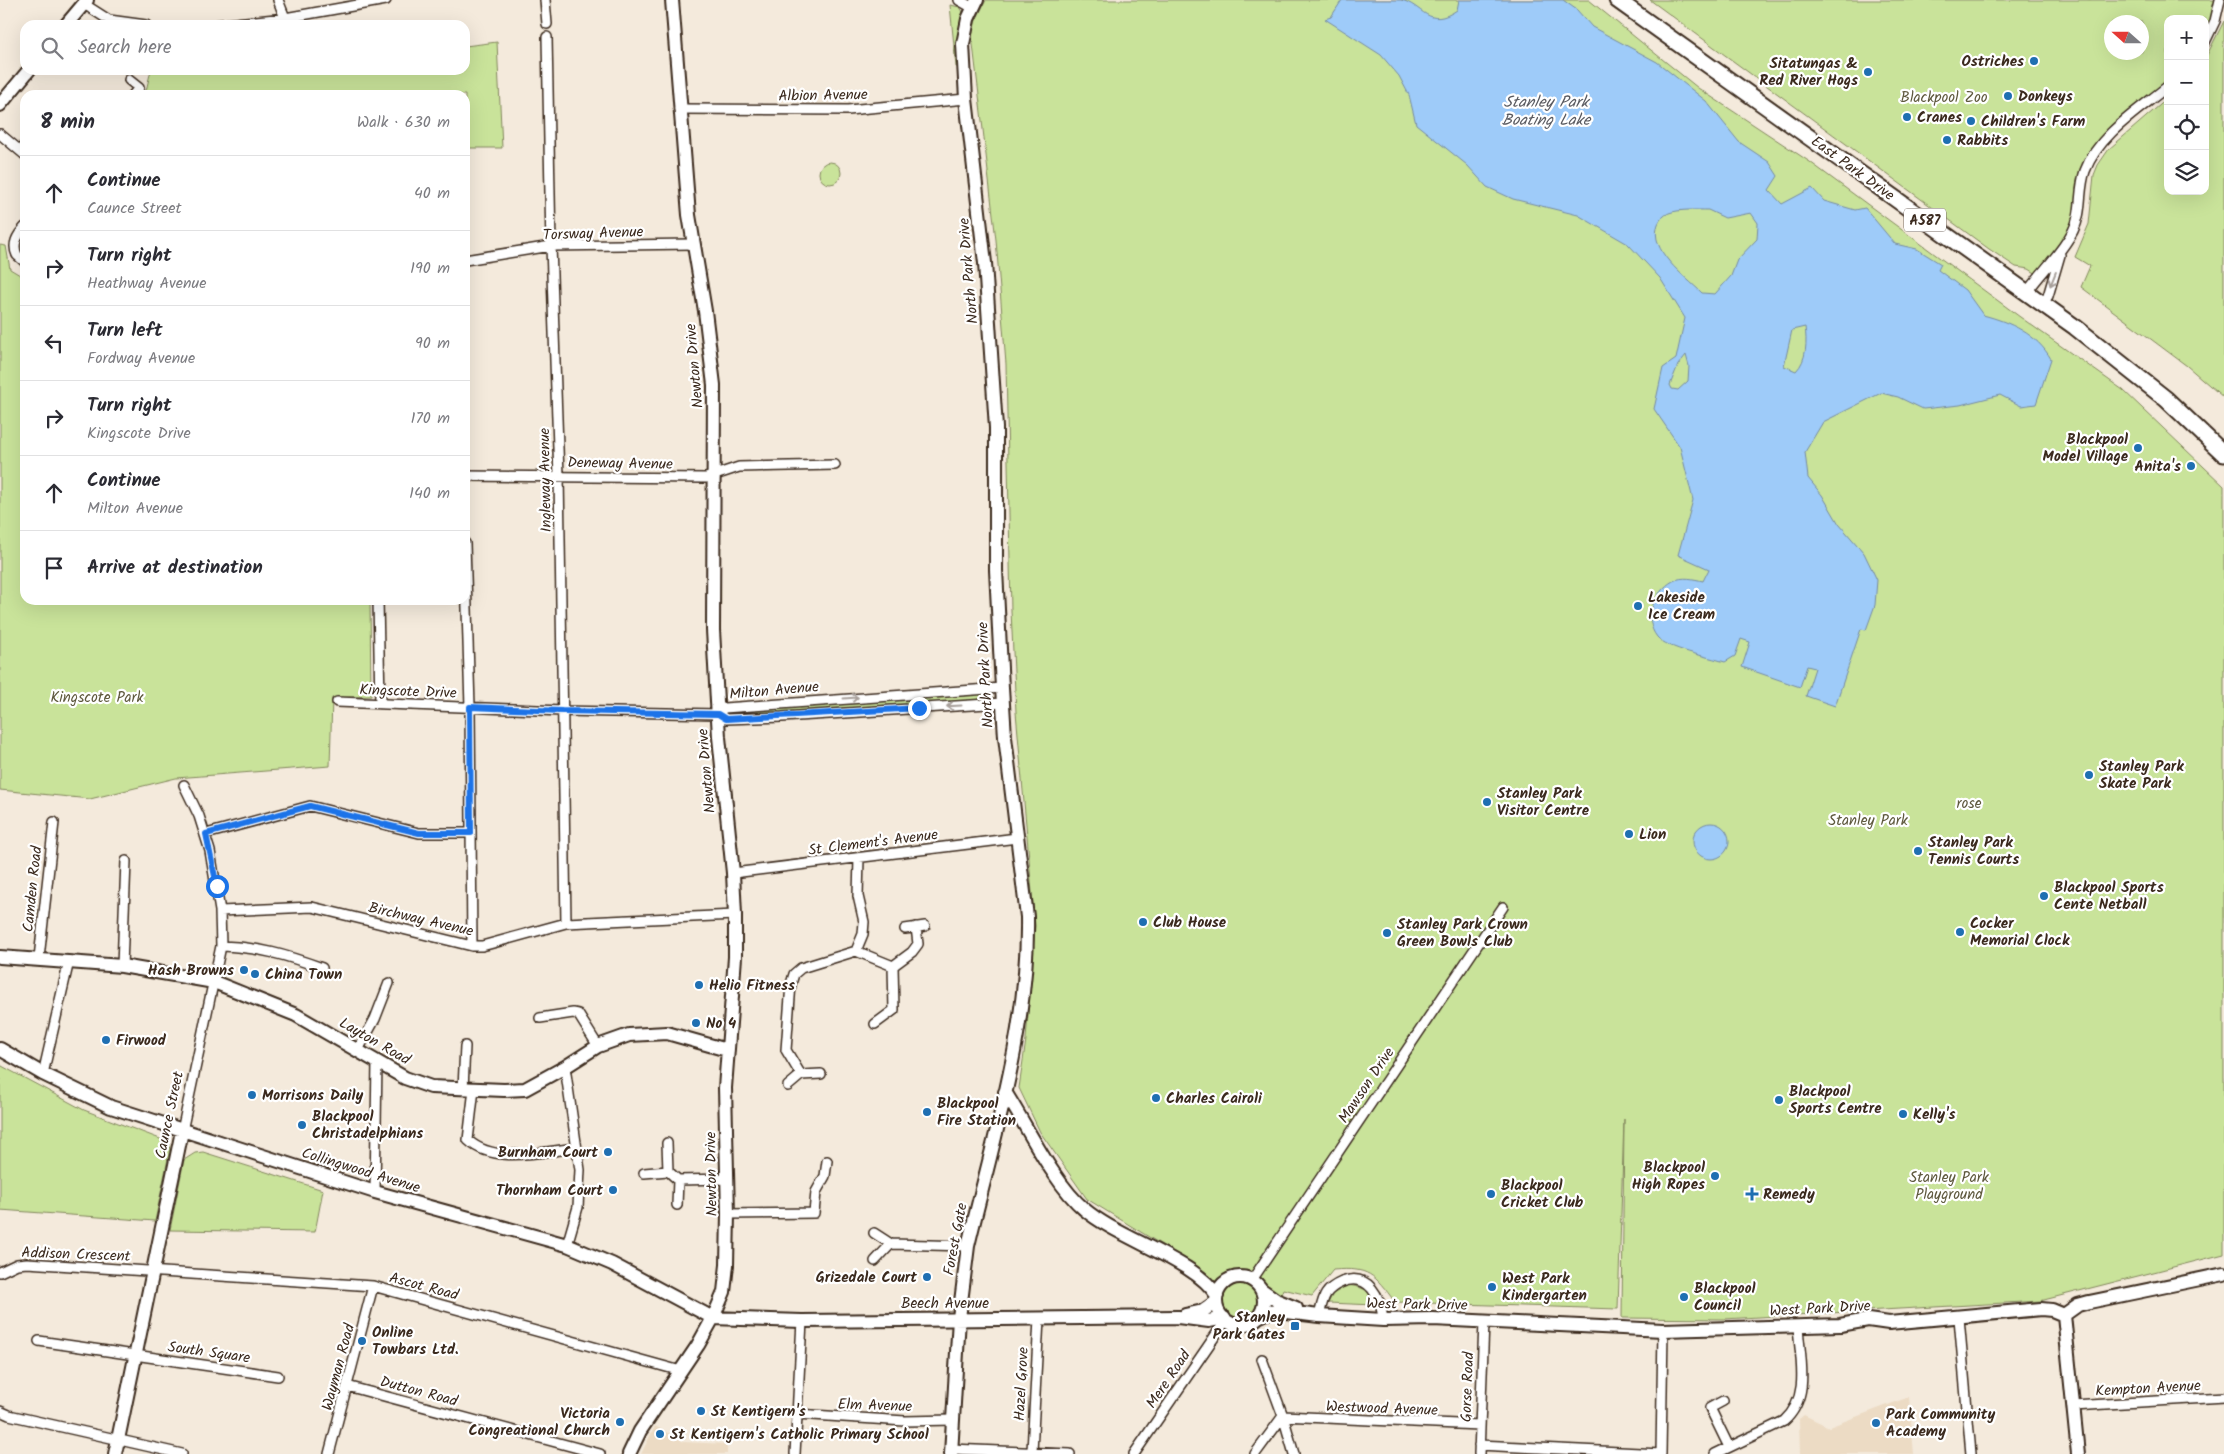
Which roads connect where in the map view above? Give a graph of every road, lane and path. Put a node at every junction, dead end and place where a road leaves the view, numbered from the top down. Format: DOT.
graph roads {
  1 [pos="278,0"];
  2 [pos="386,0"];
  3 [pos="545,0"];
  4 [pos="672,0"];
  5 [pos="959,0"];
  6 [pos="1617,0"];
  7 [pos="2220,0"];
  8 [pos="85,2"];
  9 [pos="975,4"];
  10 [pos="285,18"];
  11 [pos="70,20"];
  12 [pos="108,20"];
  13 [pos="265,20"];
  14 [pos="547,24"];
  15 [pos="2209,34"];
  16 [pos="547,37"];
  17 [pos="25,75"];
  18 [pos="129,80"];
  19 [pos="2164,89"];
  20 [pos="137,90"];
  21 [pos="966,99"];
  22 [pos="0,105"];
  23 [pos="679,109"];
  24 [pos="0,134"];
  25 [pos="20,151"];
  26 [pos="20,234"];
  27 [pos="693,244"];
  28 [pos="551,246"];
  29 [pos="2061,253"];
  30 [pos="20,259"];
  31 [pos="470,259"];
  32 [pos="2027,292"];
  33 [pos="2043,303"];
  34 [pos="2224,454"];
  35 [pos="835,465"];
  36 [pos="714,475"];
  37 [pos="470,476"];
  38 [pos="559,476"];
  39 [pos="378,605"];
  40 [pos="467,605"];
  41 [pos="1002,688"];
  42 [pos="337,702"];
  43 [pos="380,703"];
  44 [pos="1003,703"];
  45 [pos="470,707"];
  46 [pos="562,711"];
  47 [pos="718,714"];
  48 [pos="184,785"];
  49 [pos="54,822"];
  50 [pos="471,833"];
  51 [pos="206,834"];
  52 [pos="1017,838"];
  53 [pos="859,858"];
  54 [pos="126,862"];
  55 [pos="733,873"];
  56 [pos="1504,907"];
  57 [pos="220,911"];
  58 [pos="735,914"];
  59 [pos="566,923"];
  60 [pos="905,929"];
  61 [pos="221,946"];
  62 [pos="472,946"];
  63 [pos="856,951"];
  64 [pos="0,957"];
  65 [pos="39,958"];
  66 [pos="69,961"];
  67 [pos="122,966"];
  68 [pos="893,966"];
  69 [pos="322,968"];
  70 [pos="214,982"];
  71 [pos="389,983"];
  72 [pos="540,1018"];
  73 [pos="875,1024"];
  74 [pos="466,1046"];
  75 [pos="598,1046"];
  76 [pos="0,1049"];
  77 [pos="358,1050"];
  78 [pos="727,1050"];
  79 [pos="377,1061"];
  80 [pos="565,1067"];
  81 [pos="43,1074"];
  82 [pos="821,1074"];
  83 [pos="801,1075"];
  84 [pos="788,1086"];
  85 [pos="469,1089"];
  86 [pos="1005,1092"];
  87 [pos="182,1131"];
  88 [pos="667,1143"];
  89 [pos="577,1148"];
  90 [pos="828,1161"];
  91 [pos="668,1171"];
  92 [pos="644,1173"];
  93 [pos="728,1179"];
  94 [pos="678,1180"];
  95 [pos="375,1192"];
  96 [pos="677,1204"];
  97 [pos="728,1214"];
  98 [pos="874,1233"];
  99 [pos="891,1244"];
  100 [pos="567,1245"];
  101 [pos="968,1246"];
  102 [pos="875,1261"];
  103 [pos="153,1270"];
  104 [pos="1189,1270"];
  105 [pos="0,1272"];
  106 [pos="2224,1274"];
  107 [pos="1252,1280"];
  108 [pos="1227,1281"];
  109 [pos="374,1286"];
  110 [pos="1262,1290"];
  111 [pos="1216,1299"];
  112 [pos="2064,1315"];
  113 [pos="1319,1316"];
  114 [pos="1178,1317"];
  115 [pos="1258,1317"];
  116 [pos="713,1318"];
  117 [pos="959,1318"];
  118 [pos="1958,1318"];
  119 [pos="1039,1319"];
  120 [pos="1225,1319"];
  121 [pos="1382,1320"];
  122 [pos="802,1321"];
  123 [pos="1484,1322"];
  124 [pos="1798,1326"];
  125 [pos="1663,1330"];
  126 [pos="39,1341"];
  127 [pos="136,1355"];
  128 [pos="1262,1359"];
  129 [pos="681,1371"];
  130 [pos="278,1376"];
  131 [pos="347,1386"];
  132 [pos="2224,1397"];
  133 [pos="1723,1401"];
  134 [pos="2073,1406"];
  135 [pos="0,1411"];
  136 [pos="797,1414"];
  137 [pos="1283,1416"];
  138 [pos="953,1420"];
  139 [pos="1479,1425"];
  140 [pos="118,1440"];
  141 [pos="1729,1447"];
  142 [pos="1479,1450"];
  143 [pos="951,1451"];
  144 [pos="1032,1452"];
  145 [pos="115,1454"];
  146 [pos="182,1454"];
  147 [pos="329,1454"];
  148 [pos="600,1454"];
  149 [pos="629,1454"];
  150 [pos="795,1454"];
  151 [pos="1070,1454"];
  152 [pos="1134,1454"];
  153 [pos="1255,1454"];
  154 [pos="1294,1454"];
  155 [pos="1660,1454"];
  156 [pos="1715,1454"];
  157 [pos="1971,1454"];
  158 [pos="2078,1454"];
  1 -- 10 [label="street"];
  2 -- 10 [label="street"];
  3 -- 14 [label="street"];
  4 -- 23 [label="street, Newton Drive"];
  5 -- 9 [label="street, North Park Drive"];
  6 -- 32 [label="main road, East Park Drive / A587"];
  7 -- 15 [label="street"];
  8 -- 11 [label="street"];
  8 -- 12 [label="street"];
  9 -- 21 [label="street, North Park Drive"];
  10 -- 13 [label="street"];
  16 -- 28 [label="street, Ingleway Avenue"];
  17 -- 22 [label="street"];
  18 -- 20 [label="street"];
  19 -- 29 [label="street"];
  21 -- 23 [label="street, Albion Avenue"];
  21 -- 41 [label="street, North Park Drive"];
  23 -- 27 [label="street, Newton Drive"];
  24 -- 25 [label="street"];
  26 -- 30 [label="street"];
  27 -- 28 [label="street, Torsway Avenue"];
  27 -- 36 [label="street, Newton Drive"];
  28 -- 31 [label="street, Torsway Avenue"];
  28 -- 38 [label="street, Ingleway Avenue"];
  29 -- 32 [label="street"];
  29 -- 33 [label="street, one-way"];
  32 -- 33 [label="main road, East Park Drive / A587"];
  33 -- 34 [label="main road, East Park Drive / A587"];
  35 -- 36 [label="street, Deneway Avenue"];
  36 -- 38 [label="street, Deneway Avenue"];
  36 -- 47 [label="street, Newton Drive"];
  37 -- 38 [label="street, Deneway Avenue"];
  38 -- 46 [label="street, Ingleway Avenue"];
  39 -- 43 [label="street"];
  40 -- 45 [label="street"];
  41 -- 44 [label="street, North Park Drive"];
  47 -- 41 [label="street, Milton Avenue, one-way"];
  42 -- 43 [label="street, Kingscote Drive"];
  43 -- 45 [label="street, Kingscote Drive"];
  44 -- 47 [label="street, Milton Avenue, one-way"];
  44 -- 52 [label="street, North Park Drive"];
  45 -- 46 [label="street, Kingscote Drive"];
  45 -- 50 [label="street"];
  46 -- 47 [label="street, Kingscote Drive"];
  46 -- 59 [label="street, Ingleway Avenue"];
  47 -- 55 [label="street, Newton Drive"];
  48 -- 51 [label="street, Caunce Street"];
  49 -- 65 [label="street, Camden Road"];
  50 -- 51 [label="street"];
  50 -- 62 [label="street"];
  51 -- 57 [label="street, Caunce Street"];
  52 -- 53 [label="street, St Clement's Avenue"];
  52 -- 86 [label="street, North Park Drive"];
  53 -- 55 [label="street, St Clement's Avenue"];
  53 -- 63 [label="street"];
  54 -- 67 [label="street"];
  55 -- 58 [label="street, Newton Drive"];
  56 -- 107 [label="street, Mawson Drive"];
  57 -- 61 [label="street, Caunce Street"];
  57 -- 62 [label="street, Birchway Avenue"];
  58 -- 59 [label="street, Birchway Avenue"];
  58 -- 78 [label="street, Newton Drive"];
  59 -- 62 [label="street, Birchway Avenue"];
  60 -- 68 [label="street"];
  61 -- 69 [label="street"];
  61 -- 70 [label="street, Caunce Street"];
  63 -- 68 [label="street"];
  63 -- 83 [label="street"];
  64 -- 65 [label="street, Layton Road"];
  65 -- 66 [label="street, Layton Road"];
  66 -- 67 [label="street, Layton Road"];
  66 -- 81 [label="street"];
  67 -- 70 [label="street, Layton Road"];
  68 -- 73 [label="street"];
  70 -- 77 [label="street, Layton Road"];
  70 -- 87 [label="street, Caunce Street"];
  71 -- 77 [label="street"];
  72 -- 75 [label="street"];
  74 -- 85 [label="street"];
  75 -- 78 [label="street, Layton Road"];
  75 -- 80 [label="street, Layton Road"];
  76 -- 81 [label="street, Collingwood Avenue"];
  77 -- 79 [label="street, Layton Road"];
  78 -- 93 [label="street, Newton Drive"];
  79 -- 85 [label="street, Layton Road"];
  79 -- 95 [label="street"];
  80 -- 85 [label="street, Layton Road"];
  80 -- 89 [label="street"];
  81 -- 87 [label="street, Collingwood Avenue"];
  82 -- 83 [label="street"];
  83 -- 84 [label="street"];
  85 -- 89 [label="street"];
  86 -- 101 [label="street, Forest Gate"];
  86 -- 104 [label="street"];
  87 -- 95 [label="street, Collingwood Avenue"];
  87 -- 103 [label="street, Caunce Street"];
  88 -- 91 [label="street"];
  89 -- 100 [label="street"];
  90 -- 97 [label="street"];
  91 -- 92 [label="street"];
  91 -- 94 [label="street"];
  93 -- 94 [label="street"];
  93 -- 97 [label="street, Newton Drive"];
  94 -- 96 [label="street"];
  95 -- 100 [label="street, Collingwood Avenue"];
  97 -- 116 [label="street, Newton Drive"];
  98 -- 99 [label="street"];
  99 -- 101 [label="street"];
  99 -- 102 [label="street"];
  100 -- 116 [label="street, Collingwood Avenue"];
  101 -- 117 [label="street, Forest Gate"];
  103 -- 105 [label="street, Addison Crescent"];
  103 -- 109 [label="street, Ascot Road"];
  103 -- 127 [label="street, Caunce Street"];
  104 -- 108 [label="street"];
  104 -- 111 [label="street"];
  106 -- 112 [label="street"];
  107 -- 108 [label="street"];
  107 -- 110 [label="street"];
  108 -- 111 [label="street"];
  109 -- 129 [label="street, Ascot Road"];
  109 -- 131 [label="street, Wayman Road"];
  110 -- 113 [label="street, West Park Drive"];
  110 -- 115 [label="street"];
  111 -- 114 [label="street, Beech Avenue"];
  111 -- 120 [label="street"];
  112 -- 118 [label="street, West Park Drive"];
  112 -- 134 [label="street"];
  113 -- 115 [label="street, West Park Drive"];
  113 -- 121 [label="street, West Park Drive"];
  113 -- 121 [label="street"];
  114 -- 119 [label="street, Beech Avenue"];
  114 -- 120 [label="street, Beech Avenue"];
  115 -- 120 [label="street"];
  116 -- 122 [label="street, Beech Avenue"];
  116 -- 129 [label="street, Newton Drive"];
  117 -- 119 [label="street, Beech Avenue"];
  117 -- 122 [label="street, Beech Avenue"];
  117 -- 138 [label="street, Forest Gate"];
  118 -- 124 [label="street, West Park Drive"];
  118 -- 157 [label="street"];
  119 -- 144 [label="street, Hazel Grove"];
  120 -- 152 [label="street, Mere Road"];
  121 -- 123 [label="street, West Park Drive"];
  122 -- 136 [label="street"];
  123 -- 125 [label="street, West Park Drive"];
  123 -- 139 [label="street, Gorse Road"];
  124 -- 125 [label="street, West Park Drive"];
  124 -- 141 [label="street"];
  125 -- 155 [label="street"];
  126 -- 127 [label="street, South Square"];
  127 -- 130 [label="street, South Square"];
  127 -- 140 [label="street, Caunce Street"];
  128 -- 137 [label="street"];
  129 -- 149 [label="street, Newton Drive"];
  131 -- 147 [label="street, Wayman Road"];
  131 -- 148 [label="street, Dutton Road"];
  132 -- 134 [label="street, Kempton Avenue"];
  133 -- 141 [label="street"];
  134 -- 158 [label="street"];
  135 -- 140 [label="street"];
  136 -- 138 [label="street, Elm Avenue"];
  136 -- 150 [label="street"];
  137 -- 139 [label="street, Westwood Avenue"];
  137 -- 153 [label="street"];
  137 -- 154 [label="street"];
  138 -- 143 [label="street, Forest Gate"];
  139 -- 142 [label="street, Gorse Road"];
  140 -- 145 [label="street, Caunce Street"];
  140 -- 146 [label="street"];
  141 -- 156 [label="street"];
  142 -- 155 [label="street"];
  143 -- 144 [label="street"];
  144 -- 151 [label="street"];
}
